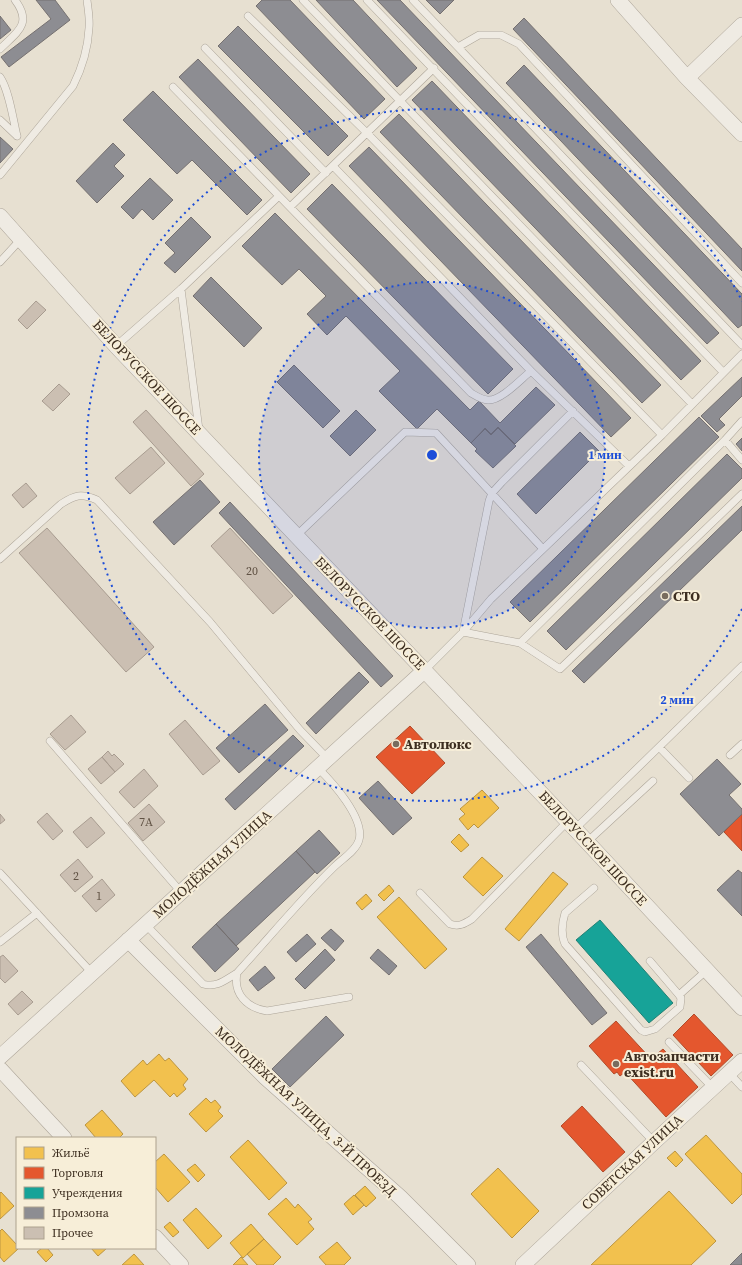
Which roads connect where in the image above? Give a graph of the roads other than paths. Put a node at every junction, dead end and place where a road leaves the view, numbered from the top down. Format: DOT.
graph roads {
  1 [pos="15,0"];
  2 [pos="87,0"];
  3 [pos="303,0"];
  4 [pos="367,0"];
  5 [pos="413,0"];
  6 [pos="618,0"];
  7 [pos="248,16"];
  8 [pos="742,25"];
  9 [pos="458,47"];
  10 [pos="205,48"];
  11 [pos="0,49"];
  12 [pos="434,68"];
  13 [pos="0,77"];
  14 [pos="687,78"];
  15 [pos="173,87"];
  16 [pos="6,90"];
  17 [pos="0,96"];
  18 [pos="400,101"];
  19 [pos="0,120"];
  20 [pos="367,132"];
  21 [pos="742,134"];
  22 [pos="17,136"];
  23 [pos="25,144"];
  24 [pos="333,166"];
  25 [pos="326,173"];
  26 [pos="0,175"];
  27 [pos="279,196"];
  28 [pos="290,207"];
  29 [pos="0,216"];
  30 [pos="21,239"];
  31 [pos="0,262"];
  32 [pos="742,283"];
  33 [pos="181,289"];
  34 [pos="742,345"];
  35 [pos="116,346"];
  36 [pos="742,354"];
  37 [pos="531,371"];
  38 [pos="723,372"];
  39 [pos="692,404"];
  40 [pos="573,411"];
  41 [pos="742,421"];
  42 [pos="200,434"];
  43 [pos="662,435"];
  44 [pos="725,440"];
  45 [pos="742,460"];
  46 [pos="629,466"];
  47 [pos="492,493"];
  48 [pos="742,494"];
  49 [pos="296,536"];
  50 [pos="543,549"];
  51 [pos="0,559"];
  52 [pos="463,632"];
  53 [pos="520,643"];
  54 [pos="742,666"];
  55 [pos="425,670"];
  56 [pos="50,741"];
  57 [pos="742,744"];
  58 [pos="659,747"];
  59 [pos="730,755"];
  60 [pos="323,763"];
  61 [pos="689,778"];
  62 [pos="653,781"];
  63 [pos="571,825"];
  64 [pos="587,842"];
  65 [pos="0,873"];
  66 [pos="594,888"];
  67 [pos="181,892"];
  68 [pos="420,893"];
  69 [pos="37,913"];
  70 [pos="146,924"];
  71 [pos="128,940"];
  72 [pos="0,942"];
  73 [pos="650,961"];
  74 [pos="707,970"];
  75 [pos="92,973"];
  76 [pos="237,973"];
  77 [pos="679,994"];
  78 [pos="349,997"];
  79 [pos="742,1008"];
  80 [pos="669,1042"];
  81 [pos="0,1057"];
  82 [pos="742,1061"];
  83 [pos="581,1065"];
  84 [pos="0,1069"];
  85 [pos="729,1073"];
  86 [pos="742,1087"];
  87 [pos="712,1088"];
  88 [pos="63,1137"];
  89 [pos="654,1142"];
  90 [pos="156,1238"];
  91 [pos="181,1265"];
  92 [pos="468,1265"];
  93 [pos="523,1265"];
  1 -- 11 [label="lane"];
  2 -- 23 [label="lane"];
  3 -- 18 [label="lane"];
  4 -- 12 [label="lane"];
  5 -- 9 [label="lane"];
  6 -- 14 [label="street"];
  7 -- 20 [label="lane"];
  8 -- 14 [label="street"];
  9 -- 32 [label="lane"];
  9 -- 34 [label="lane"];
  10 -- 25 [label="lane"];
  12 -- 18 [label="lane"];
  12 -- 38 [label="lane"];
  13 -- 16 [label="lane"];
  14 -- 21 [label="street"];
  15 -- 27 [label="lane"];
  16 -- 17 [label="lane"];
  16 -- 22 [label="lane"];
  18 -- 20 [label="lane"];
  18 -- 39 [label="lane"];
  19 -- 22 [label="lane"];
  20 -- 24 [label="lane"];
  20 -- 43 [label="lane"];
  22 -- 23 [label="lane"];
  23 -- 26 [label="lane"];
  24 -- 25 [label="lane"];
  24 -- 37 [label="lane"];
  25 -- 28 [label="lane"];
  27 -- 28 [label="lane"];
  27 -- 33 [label="lane"];
  28 -- 37 [label="lane"];
  29 -- 30 [label="street, БЕЛОРУССКОЕ ШОССЕ"];
  30 -- 31 [label="lane"];
  30 -- 35 [label="street, БЕЛОРУССКОЕ ШОССЕ"];
  33 -- 35 [label="lane"];
  33 -- 42 [label="lane"];
  35 -- 42 [label="street, БЕЛОРУССКОЕ ШОССЕ"];
  36 -- 38 [label="lane"];
  37 -- 40 [label="lane"];
  38 -- 39 [label="lane"];
  39 -- 43 [label="lane"];
  40 -- 46 [label="lane"];
  40 -- 47 [label="lane"];
  41 -- 44 [label="lane"];
  42 -- 49 [label="street, БЕЛОРУССКОЕ ШОССЕ"];
  43 -- 46 [label="lane"];
  44 -- 45 [label="lane"];
  44 -- 53 [label="lane"];
  46 -- 50 [label="lane"];
  47 -- 49 [label="lane"];
  47 -- 50 [label="lane"];
  47 -- 52 [label="lane"];
  48 -- 53 [label="lane"];
  49 -- 55 [label="street, БЕЛОРУССКОЕ ШОССЕ"];
  50 -- 52 [label="lane"];
  51 -- 60 [label="lane"];
  52 -- 53 [label="lane"];
  52 -- 55 [label="lane"];
  54 -- 58 [label="lane"];
  55 -- 60 [label="street, МОЛОДЁЖНАЯ УЛИЦА"];
  55 -- 63 [label="street, БЕЛОРУССКОЕ ШОССЕ"];
  56 -- 67 [label="lane"];
  57 -- 59 [label="lane"];
  58 -- 61 [label="lane"];
  58 -- 63 [label="lane"];
  60 -- 67 [label="street, МОЛОДЁЖНАЯ УЛИЦА"];
  60 -- 76 [label="lane"];
  62 -- 64 [label="lane"];
  63 -- 64 [label="street, БЕЛОРУССКОЕ ШОССЕ"];
  63 -- 68 [label="lane"];
  64 -- 74 [label="street, БЕЛОРУССКОЕ ШОССЕ"];
  65 -- 69 [label="lane"];
  66 -- 77 [label="lane"];
  67 -- 70 [label="street, МОЛОДЁЖНАЯ УЛИЦА"];
  69 -- 72 [label="lane"];
  69 -- 75 [label="lane"];
  70 -- 71 [label="street, МОЛОДЁЖНАЯ УЛИЦА"];
  70 -- 76 [label="lane"];
  71 -- 75 [label="street, МОЛОДЁЖНАЯ УЛИЦА"];
  71 -- 92 [label="street, МОЛОДЁЖНАЯ УЛИЦА, 3-Й ПРОЕЗД"];
  73 -- 77 [label="lane"];
  74 -- 77 [label="lane"];
  74 -- 79 [label="street, БЕЛОРУССКОЕ ШОССЕ"];
  75 -- 81 [label="street, МОЛОДЁЖНАЯ УЛИЦА"];
  76 -- 78 [label="lane"];
  80 -- 87 [label="lane"];
  82 -- 85 [label="street, СОВЕТСКАЯ УЛИЦА"];
  83 -- 89 [label="lane"];
  84 -- 88 [label="street"];
  85 -- 86 [label="lane"];
  85 -- 87 [label="street, СОВЕТСКАЯ УЛИЦА"];
  87 -- 89 [label="street, СОВЕТСКАЯ УЛИЦА"];
  89 -- 93 [label="street, СОВЕТСКАЯ УЛИЦА"];
  90 -- 91 [label="street"];
}
